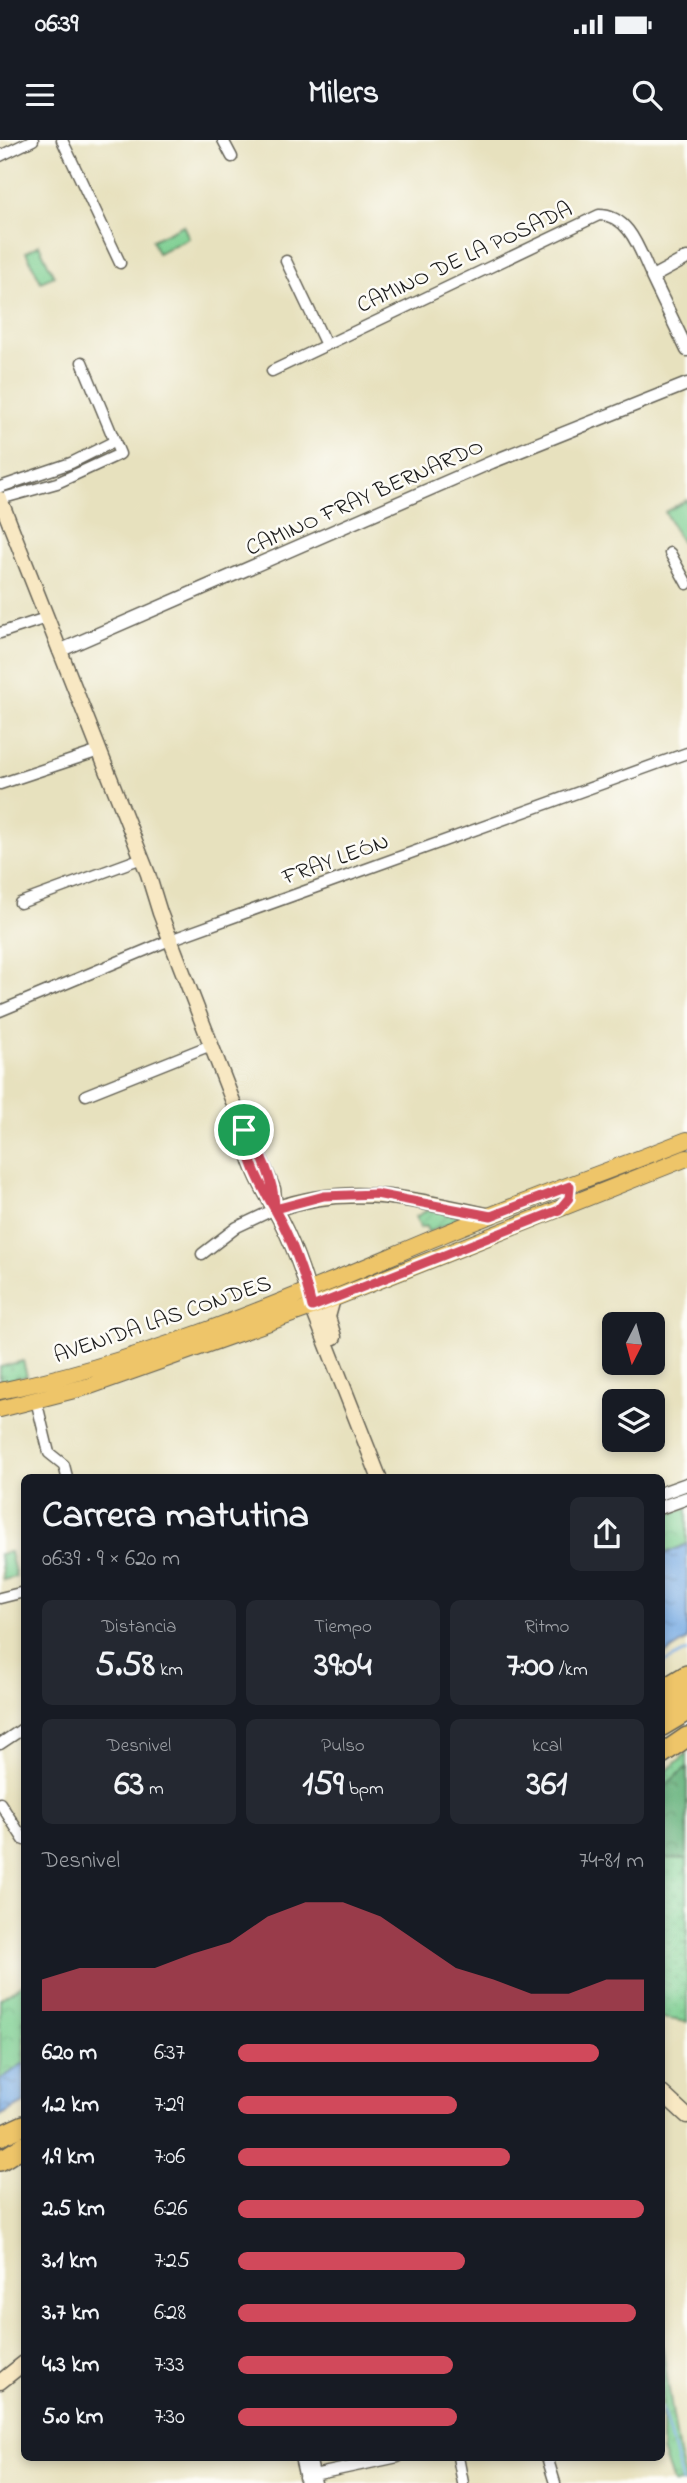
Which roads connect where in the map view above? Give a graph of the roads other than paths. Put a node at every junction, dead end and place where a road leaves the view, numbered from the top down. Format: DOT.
graph roads {
  1 [pos="33,140"];
  2 [pos="62,140"];
  3 [pos="223,140"];
  4 [pos="0,156"];
  5 [pos="232,158"];
  6 [pos="687,258"];
  7 [pos="286,261"];
  8 [pos="120,263"];
  9 [pos="652,277"];
  10 [pos="326,345"];
  11 [pos="687,350"];
  12 [pos="82,362"];
  13 [pos="272,371"];
  14 [pos="687,384"];
  15 [pos="115,441"];
  16 [pos="0,487"];
  17 [pos="0,499"];
  18 [pos="670,553"];
  19 [pos="687,584"];
  20 [pos="46,618"];
  21 [pos="0,633"];
  22 [pos="59,651"];
  23 [pos="99,751"];
  24 [pos="687,753"];
  25 [pos="0,785"];
  26 [pos="142,858"];
  27 [pos="20,903"];
  28 [pos="170,940"];
  29 [pos="0,1011"];
  30 [pos="211,1045"];
  31 [pos="86,1095"];
  32 [pos="687,1140"];
  33 [pos="687,1158"];
  34 [pos="570,1186"];
  35 [pos="275,1209"];
  36 [pos="559,1210"];
  37 [pos="491,1216"];
  38 [pos="202,1254"];
  39 [pos="310,1299"];
  40 [pos="333,1299"];
  41 [pos="0,1391"];
  42 [pos="36,1400"];
  43 [pos="0,1409"];
  44 [pos="66,1474"];
  45 [pos="378,1474"];
  46 [pos="389,1474"];
  47 [pos="687,1484"];
  48 [pos="665,1492"];
  49 [pos="687,1498"];
  50 [pos="665,1506"];
  51 [pos="21,1593"];
  52 [pos="0,1598"];
  53 [pos="687,1675"];
  54 [pos="665,1688"];
  55 [pos="687,1691"];
  56 [pos="665,1704"];
  57 [pos="687,1711"];
  58 [pos="665,1724"];
  59 [pos="21,1730"];
  60 [pos="687,1737"];
  61 [pos="1,1740"];
  62 [pos="665,1752"];
  63 [pos="0,1803"];
  64 [pos="21,1835"];
  65 [pos="665,2096"];
  66 [pos="687,2116"];
  67 [pos="21,2126"];
  68 [pos="21,2134"];
  69 [pos="0,2136"];
  70 [pos="0,2146"];
  71 [pos="21,2148"];
  72 [pos="0,2161"];
  73 [pos="21,2365"];
  74 [pos="0,2382"];
  75 [pos="305,2461"];
  76 [pos="382,2461"];
  77 [pos="459,2461"];
  78 [pos="548,2461"];
  79 [pos="310,2479"];
  80 [pos="463,2483"];
  81 [pos="555,2483"];
  1 -- 4 [label="street"];
  2 -- 8 [label="street"];
  3 -- 5 [label="street"];
  6 -- 9 [label="street"];
  7 -- 10 [label="street"];
  9 -- 10 [label="street, CAMINO DE LA POSADA"];
  9 -- 11 [label="street"];
  10 -- 13 [label="street, CAMINO DE LA POSADA"];
  12 -- 15 [label="street"];
  14 -- 22 [label="street, CAMINO FRAY BERNARDO"];
  15 -- 16 [label="street"];
  15 -- 17 [label="street"];
  17 -- 20 [label="main road"];
  18 -- 19 [label="street"];
  20 -- 21 [label="street"];
  20 -- 22 [label="main road"];
  22 -- 23 [label="main road"];
  23 -- 25 [label="street"];
  23 -- 26 [label="main road"];
  24 -- 28 [label="street, FRAY LEÓN"];
  26 -- 27 [label="street"];
  26 -- 28 [label="main road"];
  28 -- 29 [label="street, FRAY LEÓN"];
  28 -- 30 [label="main road"];
  30 -- 31 [label="street"];
  30 -- 35 [label="main road"];
  32 -- 34 [label="main road, AVENIDA LAS CONDES"];
  33 -- 36 [label="main road, AVENIDA LAS CONDES"];
  34 -- 36 [label="main road"];
  34 -- 37 [label="main road, AVENIDA LAS CONDES"];
  35 -- 37 [label="main road"];
  35 -- 38 [label="street"];
  35 -- 39 [label="main road"];
  36 -- 40 [label="main road, AVENIDA LAS CONDES"];
  37 -- 39 [label="main road, AVENIDA LAS CONDES"];
  39 -- 40 [label="main road, AVENIDA LAS CONDES"];
  39 -- 41 [label="main road, AVENIDA LAS CONDES"];
  39 -- 42 [label="main road, AVENIDA LAS CONDES"];
  39 -- 45 [label="main road"];
  40 -- 46 [label="main road"];
  42 -- 43 [label="main road, AVENIDA LAS CONDES"];
  42 -- 44 [label="street"];
  47 -- 48 [label="street"];
  49 -- 50 [label="street"];
  51 -- 52 [label="street"];
  53 -- 54 [label="highway"];
  55 -- 56 [label="highway"];
  57 -- 58 [label="highway"];
  59 -- 61 [label="street"];
  60 -- 62 [label="highway"];
  63 -- 64 [label="street"];
  65 -- 66 [label="main road"];
  67 -- 69 [label="highway"];
  68 -- 70 [label="highway"];
  71 -- 72 [label="highway"];
  73 -- 74 [label="main road"];
  75 -- 79 [label="street"];
  76 -- 79 [label="street"];
  77 -- 80 [label="street"];
  78 -- 81 [label="street"];
}
